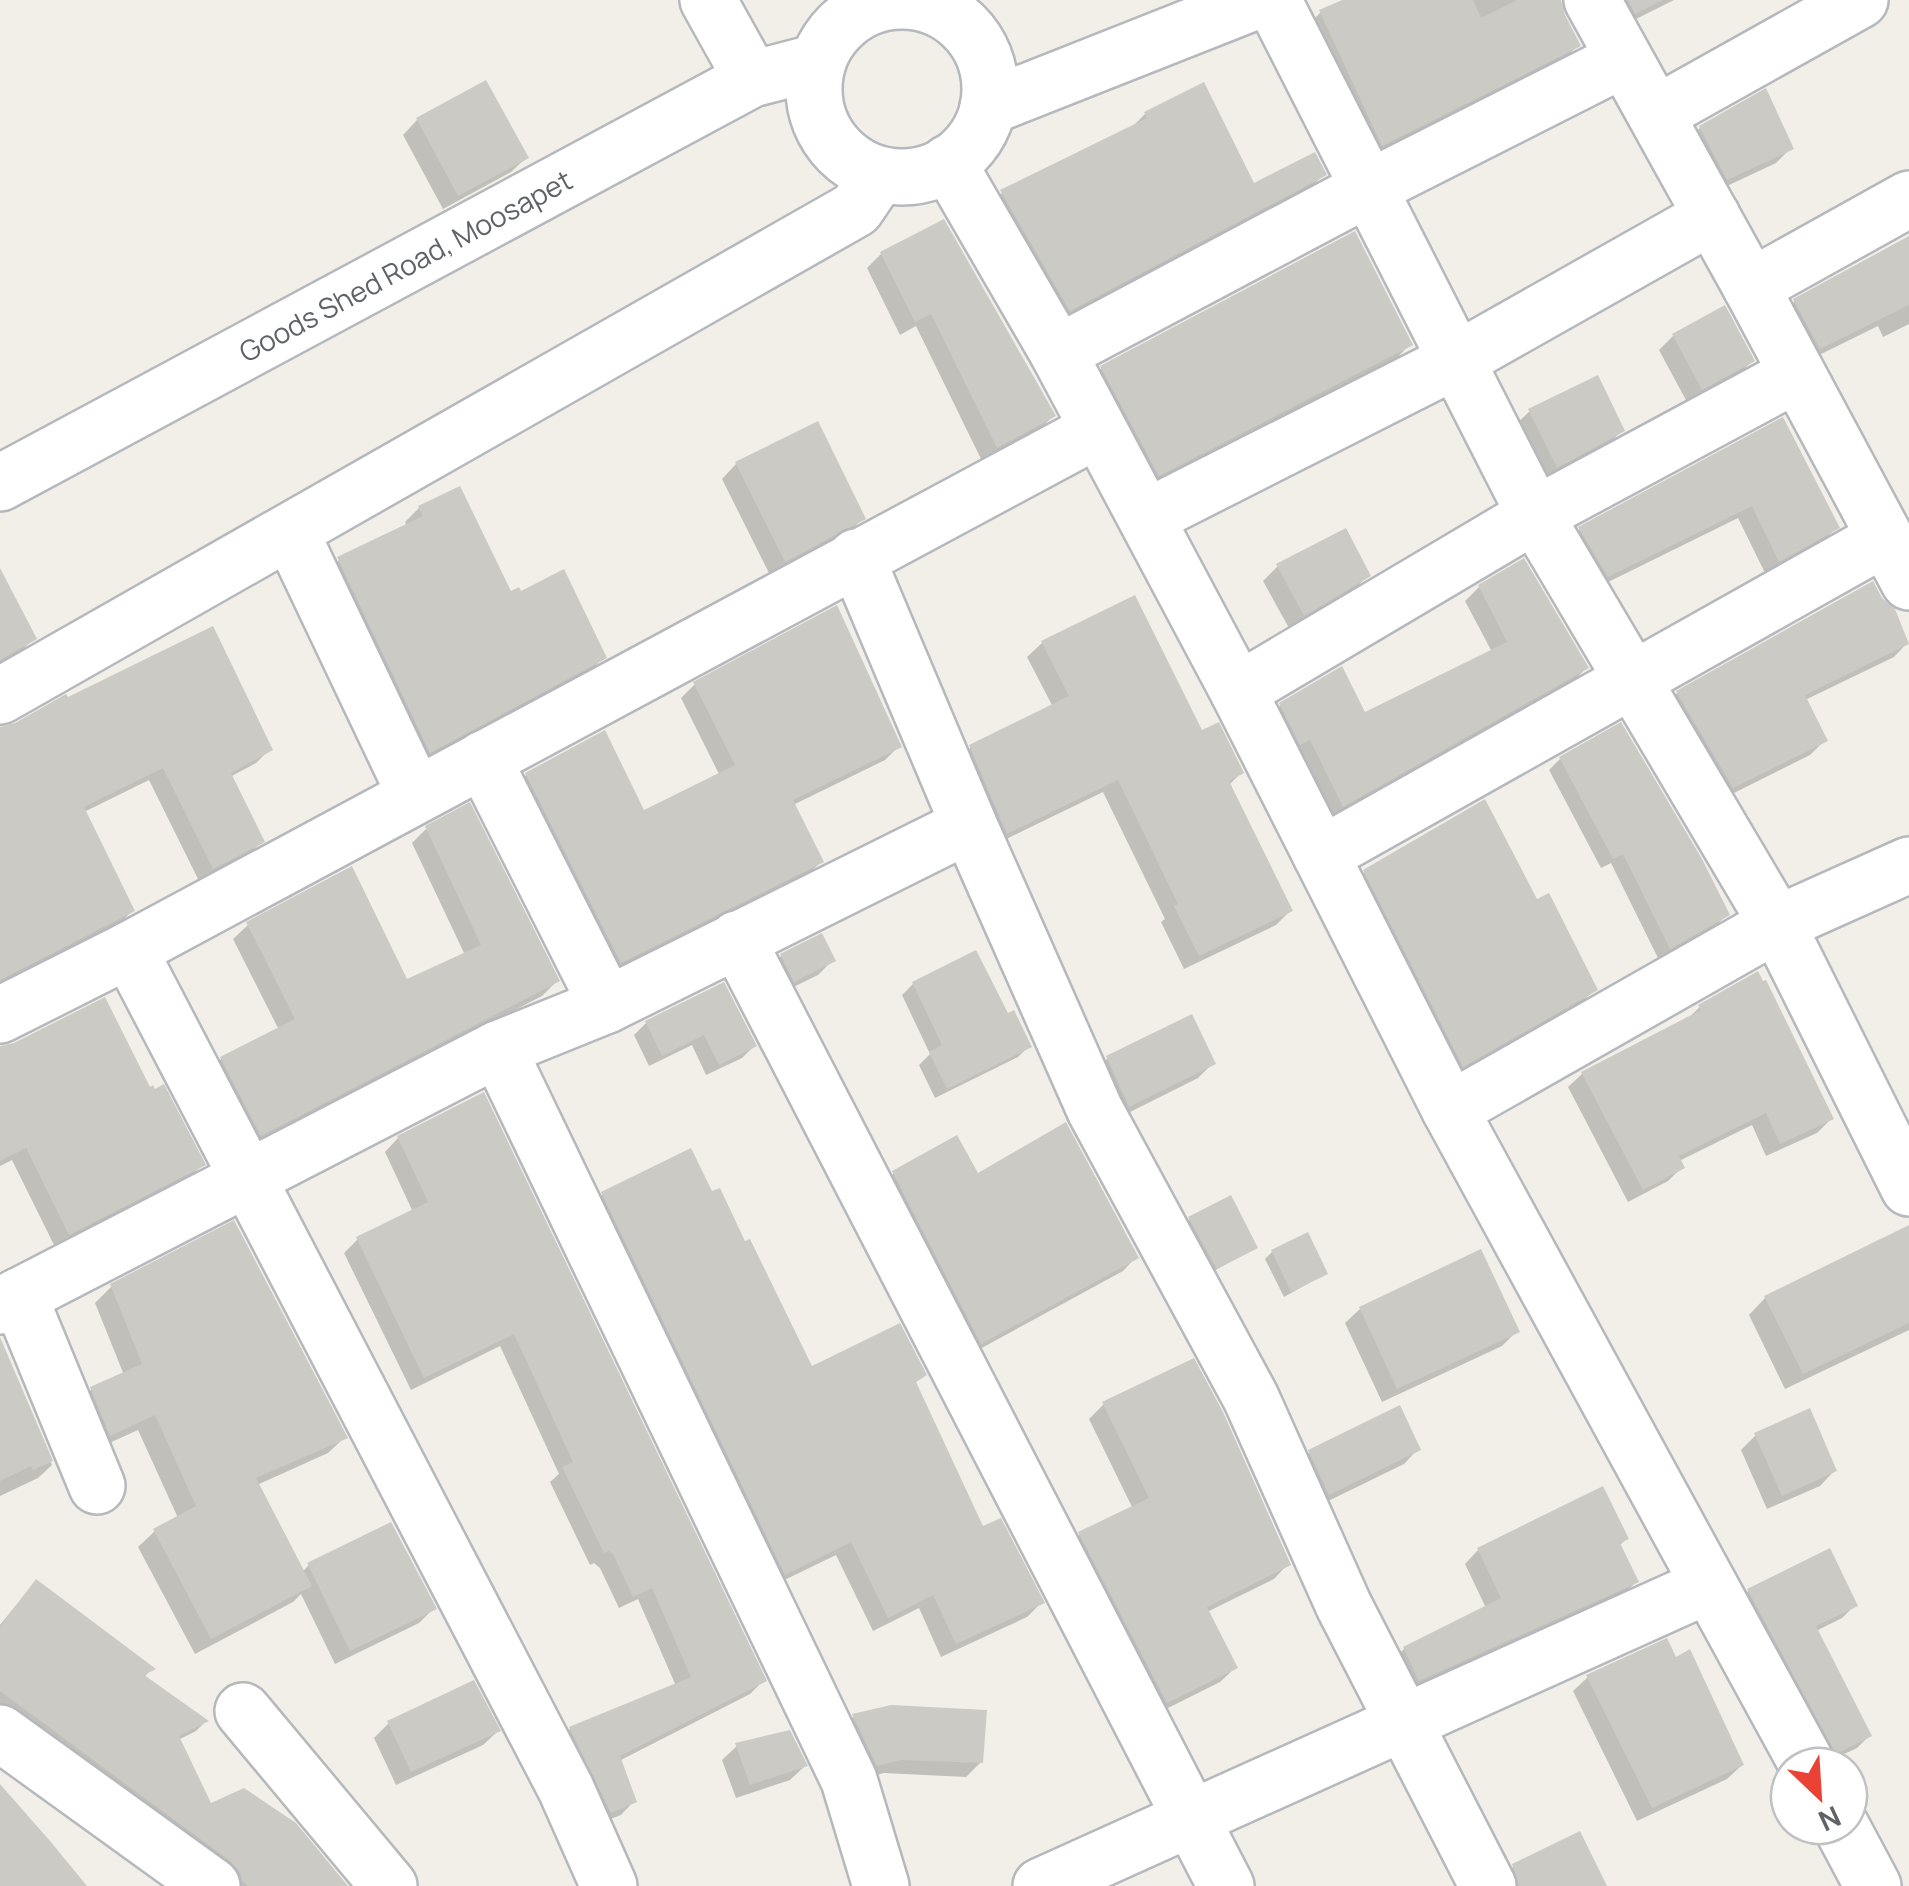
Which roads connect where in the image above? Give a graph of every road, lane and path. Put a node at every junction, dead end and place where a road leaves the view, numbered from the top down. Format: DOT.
graph roads {
  1 [pos="708,0"];
  2 [pos="1259,0"];
  3 [pos="1272,0"];
  4 [pos="1592,0"];
  5 [pos="1860,0"];
  6 [pos="941,3"];
  7 [pos="1624,59"];
  8 [pos="818,62"];
  9 [pos="752,79"];
  10 [pos="988,107"];
  11 [pos="1656,114"];
  12 [pos="948,164"];
  13 [pos="879,175"];
  14 [pos="1370,188"];
  15 [pos="1909,199"];
  16 [pos="1712,216"];
  17 [pos="1751,287"];
  18 [pos="1058,352"];
  19 [pos="1457,360"];
  20 [pos="1798,374"];
  21 [pos="1097,430"];
  22 [pos="0,483"];
  23 [pos="1535,515"];
  24 [pos="1146,518"];
  25 [pos="291,533"];
  26 [pos="856,558"];
  27 [pos="1897,560"];
  28 [pos="1632,682"];
  29 [pos="1238,691"];
  30 [pos="0,696"];
  31 [pos="483,759"];
  32 [pos="415,794"];
  33 [pos="969,825"];
  34 [pos="1321,855"];
  35 [pos="1909,865"];
  36 [pos="1777,924"];
  37 [pos="737,939"];
  38 [pos="129,950"];
  39 [pos="607,1005"];
  40 [pos="0,1015"];
  41 [pos="498,1049"];
  42 [pos="1450,1110"];
  43 [pos="248,1177"];
  44 [pos="1909,1188"];
  45 [pos="10,1302"];
  46 [pos="97,1486"];
  47 [pos="1709,1585"];
  48 [pos="243,1710"];
  49 [pos="1404,1721"];
  50 [pos="0,1733"];
  51 [pos="1797,1746"];
  52 [pos="1193,1817"];
  53 [pos="1852,1846"];
  54 [pos="212,1886"];
  55 [pos="389,1886"];
  56 [pos="610,1886"];
  57 [pos="882,1886"];
  58 [pos="1041,1886"];
  59 [pos="1226,1886"];
  60 [pos="1488,1886"];
  61 [pos="1873,1886"];
  1 -- 9 [label="street"];
  2 -- 10 [label="street"];
  3 -- 14 [label="street"];
  4 -- 7 [label="street"];
  5 -- 11 [label="street"];
  6 -- 8 [label="street"];
  6 -- 10 [label="street"];
  7 -- 11 [label="street"];
  7 -- 14 [label="street"];
  8 -- 9 [label="street, Goods Shed Road, Moosapet"];
  8 -- 13 [label="street"];
  9 -- 22 [label="street, Goods Shed Road, Moosapet"];
  10 -- 12 [label="street"];
  11 -- 16 [label="street"];
  12 -- 13 [label="street"];
  12 -- 18 [label="street"];
  13 -- 25 [label="street"];
  14 -- 18 [label="street"];
  14 -- 19 [label="street"];
  15 -- 17 [label="street"];
  16 -- 17 [label="street"];
  16 -- 19 [label="street"];
  17 -- 20 [label="street"];
  18 -- 21 [label="street"];
  19 -- 23 [label="street"];
  19 -- 24 [label="street"];
  20 -- 23 [label="street"];
  20 -- 27 [label="street"];
  21 -- 24 [label="street"];
  21 -- 26 [label="street"];
  23 -- 28 [label="street"];
  23 -- 29 [label="street"];
  24 -- 29 [label="street"];
  25 -- 30 [label="street"];
  25 -- 32 [label="street"];
  26 -- 31 [label="street"];
  26 -- 33 [label="street"];
  27 -- 28 [label="street"];
  28 -- 34 [label="street"];
  28 -- 36 [label="street"];
  29 -- 34 [label="street"];
  31 -- 32 [label="street"];
  31 -- 39 [label="street"];
  32 -- 38 [label="street"];
  33 -- 37 [label="street"];
  33 -- 49 [label="street"];
  34 -- 42 [label="street"];
  35 -- 36 [label="street"];
  36 -- 42 [label="street"];
  36 -- 44 [label="street"];
  37 -- 39 [label="street"];
  37 -- 52 [label="street"];
  38 -- 40 [label="street"];
  38 -- 43 [label="street"];
  39 -- 41 [label="street"];
  41 -- 43 [label="street"];
  41 -- 57 [label="street"];
  42 -- 47 [label="street"];
  43 -- 45 [label="street"];
  43 -- 56 [label="street"];
  45 -- 46 [label="street"];
  47 -- 49 [label="street"];
  47 -- 51 [label="street"];
  48 -- 55 [label="street"];
  49 -- 52 [label="street"];
  49 -- 60 [label="street"];
  50 -- 54 [label="street"];
  52 -- 58 [label="street"];
  52 -- 59 [label="street"];
  53 -- 61 [label="street"];
}
